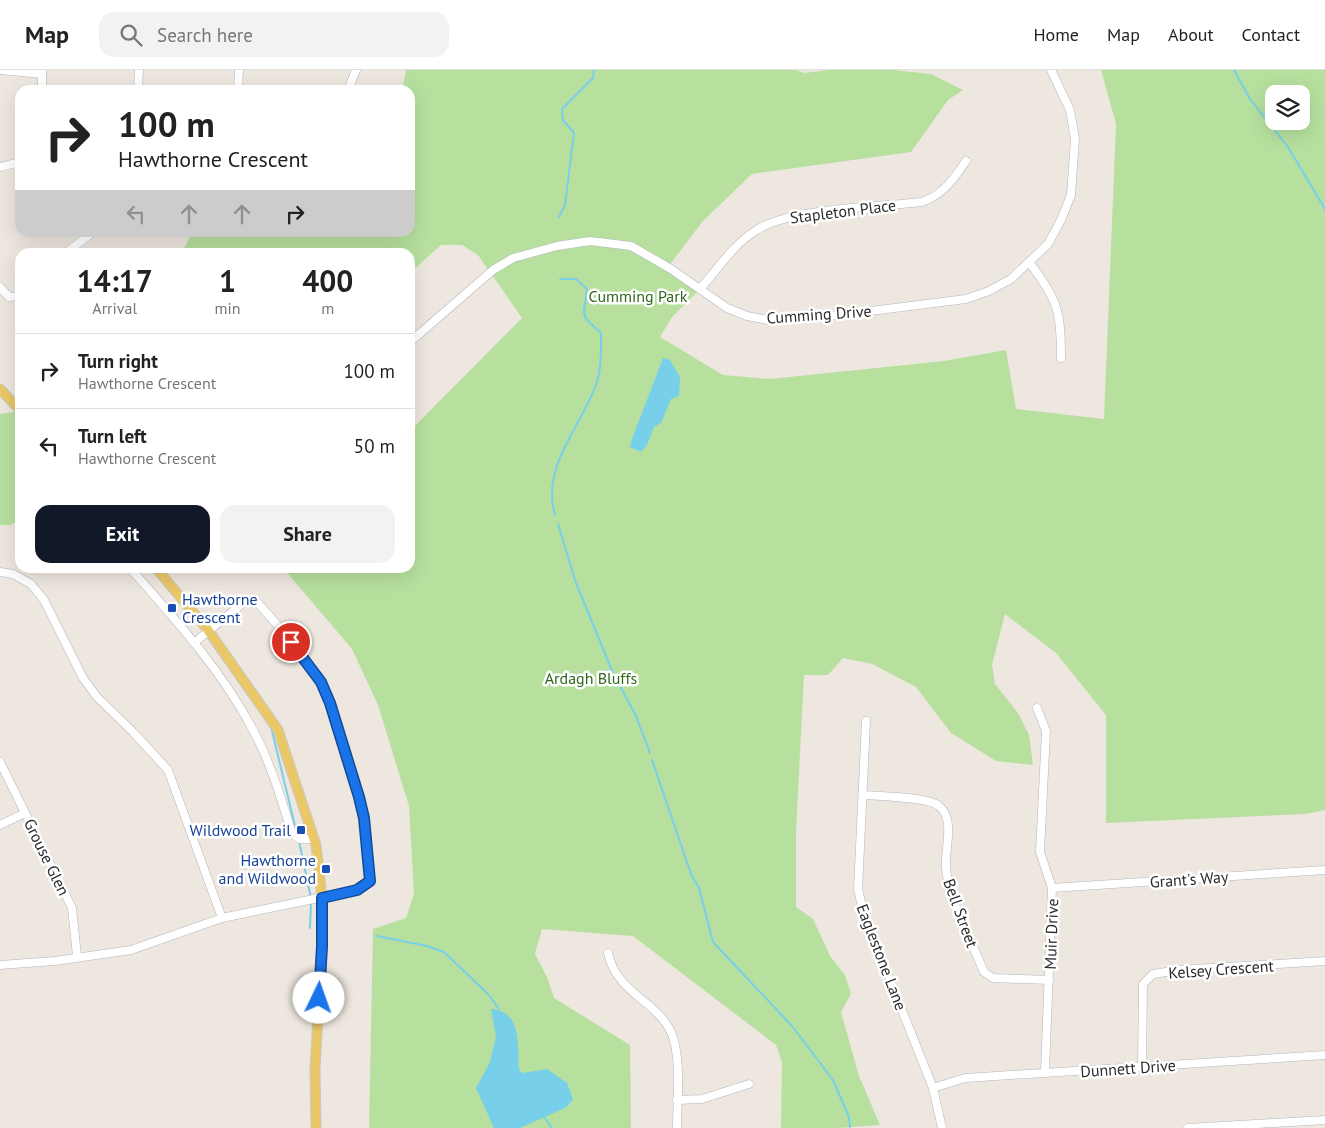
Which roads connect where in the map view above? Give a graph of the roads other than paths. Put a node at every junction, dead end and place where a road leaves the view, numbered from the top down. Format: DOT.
graph roads {
  1 [pos="0,70"];
  2 [pos="139,70"];
  3 [pos="240,70"];
  4 [pos="356,70"];
  5 [pos="1051,70"];
  6 [pos="42,72"];
  7 [pos="42,85"];
  8 [pos="138,85"];
  9 [pos="238,85"];
  10 [pos="350,85"];
  11 [pos="966,161"];
  12 [pos="15,163"];
  13 [pos="0,167"];
  14 [pos="86,237"];
  15 [pos="72,248"];
  16 [pos="1029,262"];
  17 [pos="0,287"];
  18 [pos="700,289"];
  19 [pos="15,296"];
  20 [pos="415,338"];
  21 [pos="1061,358"];
  22 [pos="0,389"];
  23 [pos="15,405"];
  24 [pos="0,572"];
  25 [pos="134,573"];
  26 [pos="160,573"];
  27 [pos="208,630"];
  28 [pos="194,643"];
  29 [pos="1037,708"];
  30 [pos="866,721"];
  31 [pos="0,762"];
  32 [pos="864,795"];
  33 [pos="25,813"];
  34 [pos="0,825"];
  35 [pos="314,839"];
  36 [pos="1325,870"];
  37 [pos="1052,888"];
  38 [pos="322,898"];
  39 [pos="222,918"];
  40 [pos="608,952"];
  41 [pos="77,956"];
  42 [pos="1325,961"];
  43 [pos="0,965"];
  44 [pos="1049,980"];
  45 [pos="1325,1055"];
  46 [pos="1142,1066"];
  47 [pos="1045,1073"];
  48 [pos="749,1084"];
  49 [pos="933,1088"];
  50 [pos="677,1100"];
  51 [pos="1325,1120"];
  52 [pos="316,1128"];
  53 [pos="677,1128"];
  54 [pos="942,1128"];
  55 [pos="1188,1128"];
  56 [pos="1195,1128"];
  1 -- 6 [label="street"];
  2 -- 8 [label="street"];
  3 -- 9 [label="street"];
  4 -- 10 [label="street"];
  5 -- 16 [label="street, Cumming Drive"];
  6 -- 7 [label="street"];
  11 -- 18 [label="street, Stapleton Place"];
  12 -- 13 [label="street"];
  14 -- 15 [label="street"];
  16 -- 18 [label="street, Cumming Drive"];
  16 -- 21 [label="street"];
  17 -- 19 [label="street"];
  18 -- 20 [label="street, Cumming Drive"];
  22 -- 23 [label="main road"];
  24 -- 39 [label="street"];
  25 -- 28 [label="street"];
  26 -- 27 [label="main road"];
  27 -- 28 [label="street"];
  27 -- 35 [label="main road"];
  27 -- 38 [label="street"];
  28 -- 35 [label="street"];
  29 -- 37 [label="street, Muir Drive"];
  30 -- 32 [label="street, Eaglestone Lane"];
  31 -- 33 [label="street, Grouse Glen"];
  32 -- 44 [label="street, Bell Street"];
  32 -- 49 [label="street, Eaglestone Lane"];
  33 -- 34 [label="street"];
  33 -- 41 [label="street, Grouse Glen"];
  35 -- 38 [label="main road"];
  36 -- 37 [label="street, Grant's Way"];
  37 -- 44 [label="street, Muir Drive"];
  38 -- 39 [label="street"];
  38 -- 52 [label="main road"];
  39 -- 41 [label="street"];
  40 -- 50 [label="street"];
  41 -- 43 [label="street"];
  42 -- 46 [label="street, Kelsey Crescent"];
  44 -- 47 [label="street, Muir Drive"];
  45 -- 46 [label="street, Dunnett Drive"];
  46 -- 47 [label="street, Dunnett Drive"];
  47 -- 49 [label="street, Dunnett Drive"];
  48 -- 50 [label="street"];
  49 -- 54 [label="street, Eaglestone Lane"];
  50 -- 53 [label="street"];
  51 -- 56 [label="street"];
  55 -- 56 [label="street"];
}
